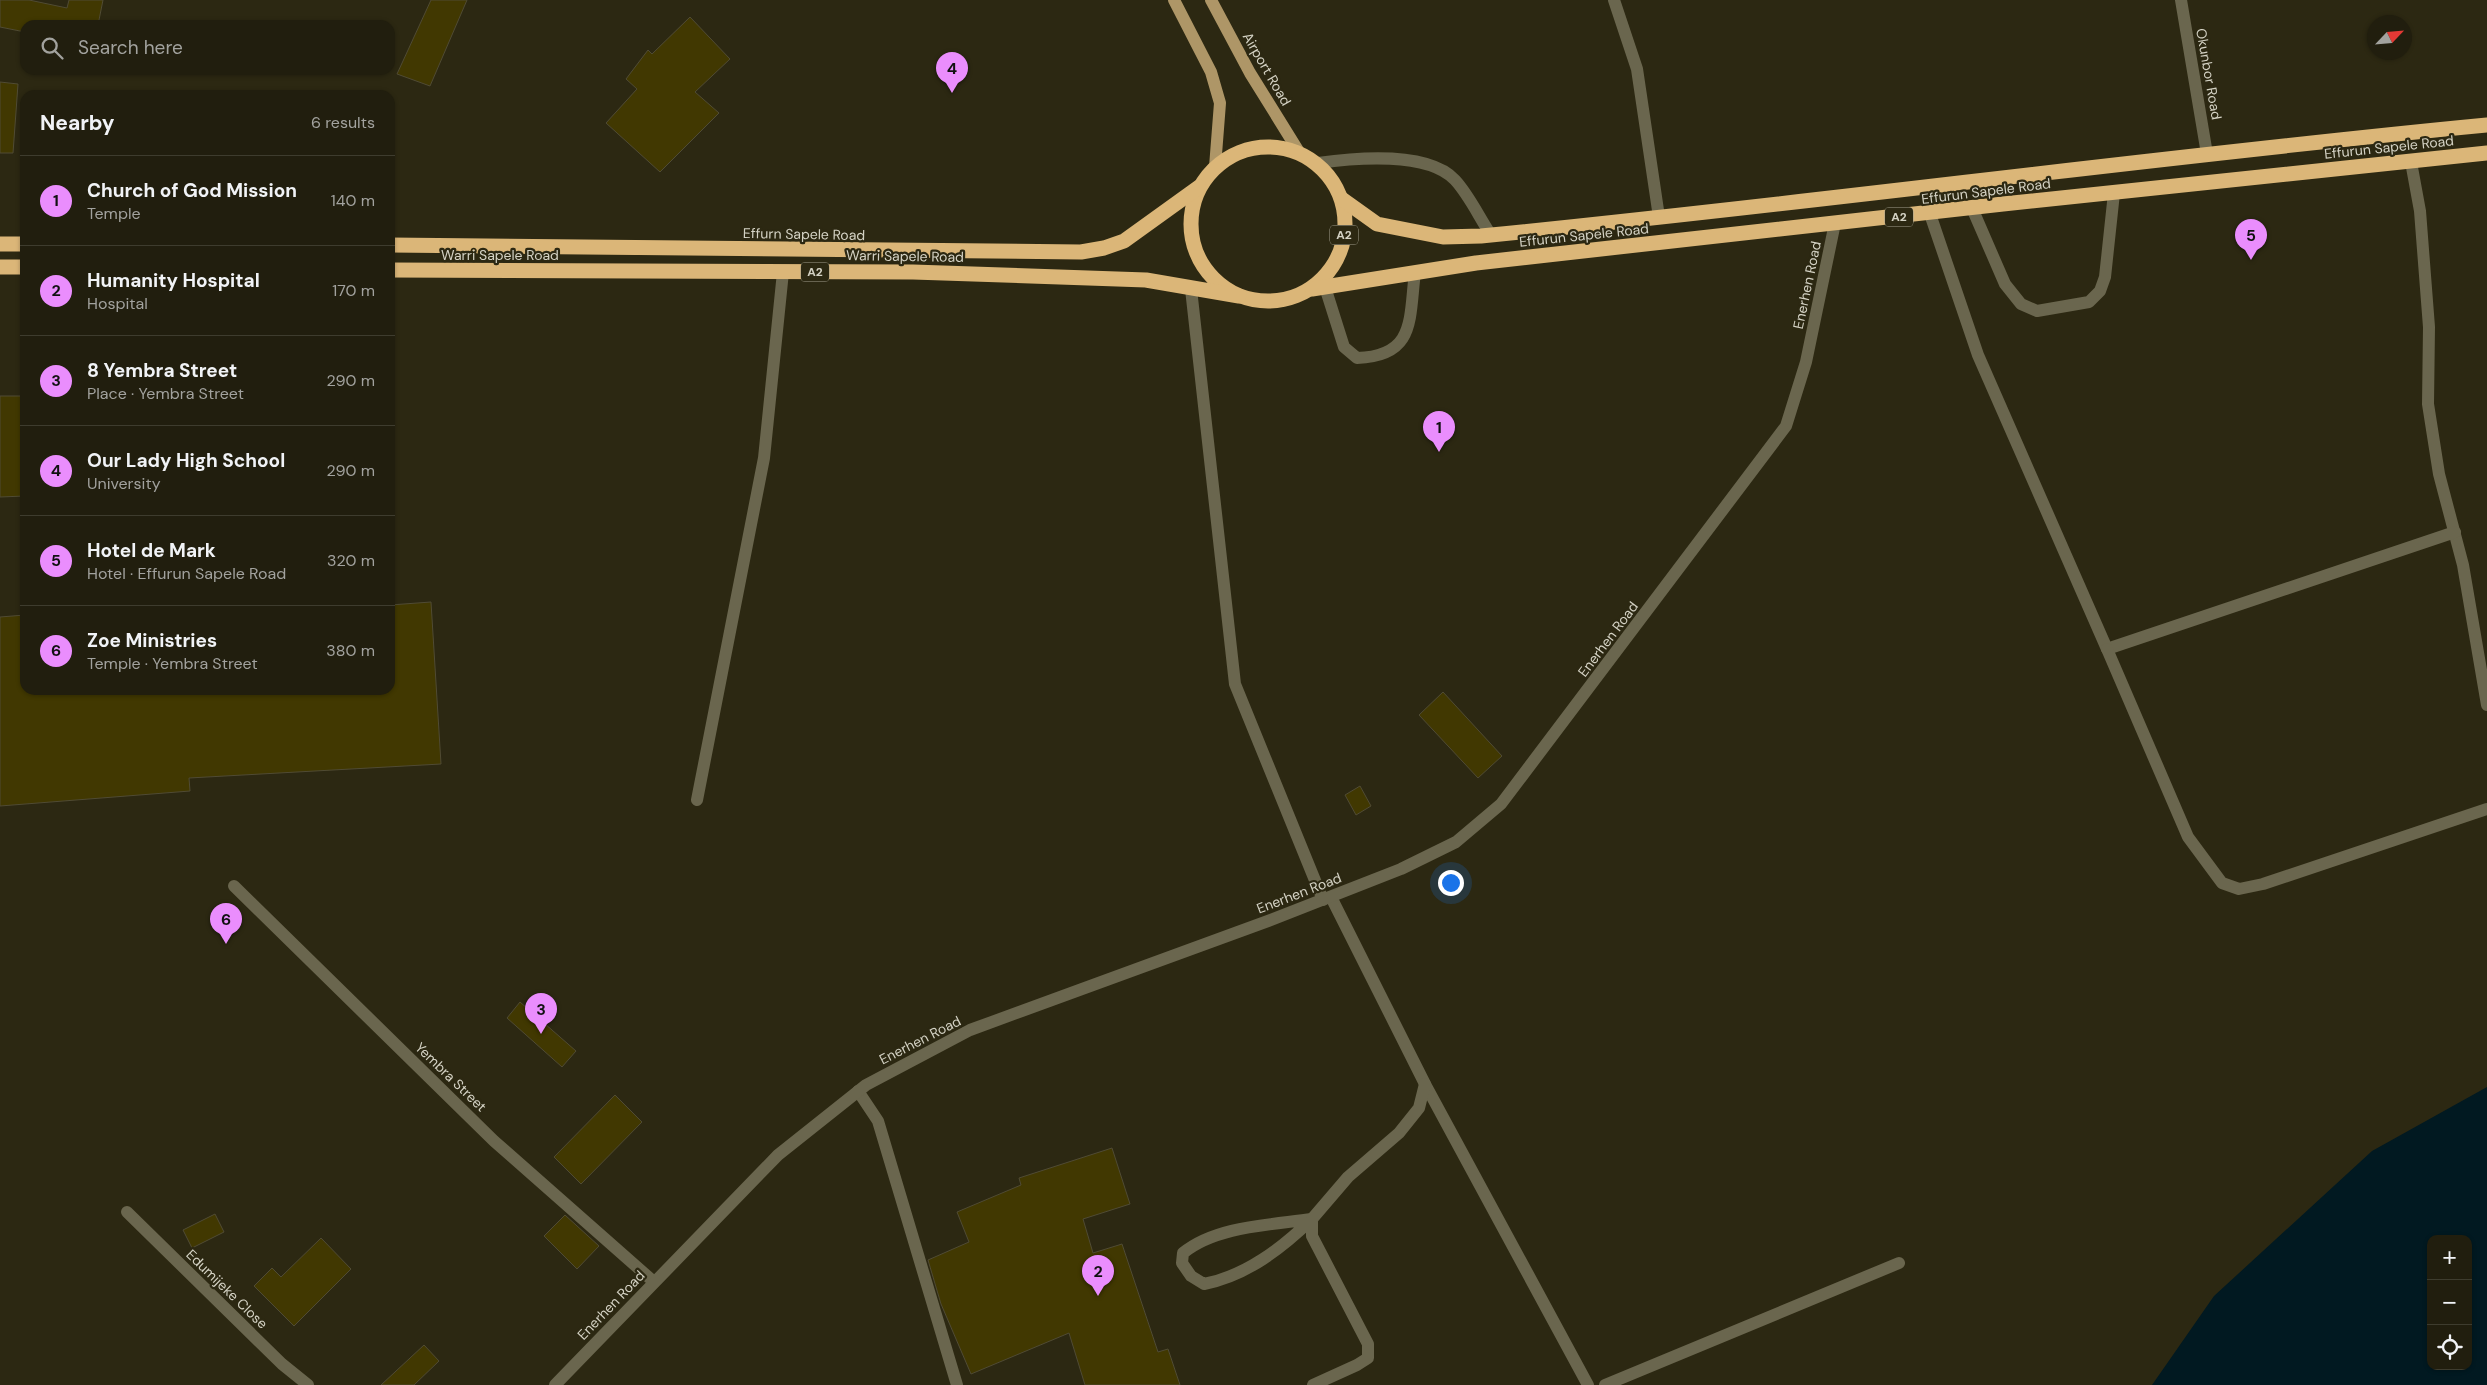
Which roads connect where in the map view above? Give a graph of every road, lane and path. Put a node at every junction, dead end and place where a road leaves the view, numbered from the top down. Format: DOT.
graph roads {
  1 [pos="1174,0"];
  2 [pos="1211,0"];
  3 [pos="1614,0"];
  4 [pos="2181,0"];
  5 [pos="2487,125"];
  6 [pos="1299,152"];
  7 [pos="2487,153"];
  8 [pos="2207,154"];
  9 [pos="2410,162"];
  10 [pos="1318,163"];
  11 [pos="1215,166"];
  12 [pos="1199,187"];
  13 [pos="2114,192"];
  14 [pos="1342,199"];
  15 [pos="1972,208"];
  16 [pos="1930,214"];
  17 [pos="1658,217"];
  18 [pos="1835,223"];
  19 [pos="1491,235"];
  20 [pos="0,244"];
  21 [pos="20,244"];
  22 [pos="395,245"];
  23 [pos="0,267"];
  24 [pos="20,268"];
  25 [pos="395,270"];
  26 [pos="783,272"];
  27 [pos="1415,272"];
  28 [pos="1191,288"];
  29 [pos="1318,288"];
  30 [pos="1238,296"];
  31 [pos="2455,532"];
  32 [pos="2107,648"];
  33 [pos="2487,705"];
  34 [pos="697,800"];
  35 [pos="2487,809"];
  36 [pos="234,886"];
  37 [pos="1327,898"];
  38 [pos="1425,1084"];
  39 [pos="858,1091"];
  40 [pos="126,1212"];
  41 [pos="1312,1219"];
  42 [pos="1899,1263"];
  43 [pos="654,1282"];
  44 [pos="308,1385"];
  45 [pos="555,1385"];
  46 [pos="957,1385"];
  47 [pos="1313,1385"];
  48 [pos="1588,1385"];
  49 [pos="1605,1385"];
  1 -- 11 [label="main road"];
  2 -- 6 [label="main road, Airport Road"];
  3 -- 17 [label="street"];
  4 -- 8 [label="street, Okunbor Road"];
  5 -- 8 [label="highway, Effurun Sapele Road / A2"];
  6 -- 10 [label="highway, A2"];
  6 -- 11 [label="highway, A2"];
  7 -- 9 [label="highway, Effurun Sapele Road / A2"];
  8 -- 17 [label="highway, Effurun Sapele Road / A2"];
  9 -- 13 [label="highway, Effurun Sapele Road / A2"];
  9 -- 31 [label="street"];
  10 -- 14 [label="highway, A2"];
  10 -- 19 [label="street"];
  11 -- 12 [label="highway, A2"];
  12 -- 22 [label="highway, Effurn Sapele Road / A2"];
  12 -- 30 [label="highway, A2"];
  13 -- 15 [label="highway, Effurun Sapele Road / A2"];
  13 -- 15 [label="street"];
  14 -- 19 [label="highway, Effurun Sapele Road / A2"];
  14 -- 29 [label="highway, A2"];
  15 -- 16 [label="highway, Effurun Sapele Road / A2"];
  16 -- 18 [label="highway, Effurun Sapele Road / A2"];
  16 -- 32 [label="street"];
  17 -- 19 [label="highway, Effurun Sapele Road / A2"];
  18 -- 27 [label="highway, Effurun Sapele Road / A2"];
  18 -- 37 [label="street, Enerhen Road"];
  20 -- 21 [label="highway"];
  23 -- 24 [label="highway"];
  25 -- 26 [label="highway, Warri Sapele Road / A2"];
  26 -- 28 [label="highway, Warri Sapele Road / A2"];
  26 -- 34 [label="street"];
  27 -- 29 [label="highway, Effurun Sapele Road / A2"];
  27 -- 29 [label="street"];
  28 -- 30 [label="highway, Warri Sapele Road / A2"];
  28 -- 37 [label="street"];
  29 -- 30 [label="highway, A2"];
  31 -- 32 [label="street"];
  31 -- 33 [label="street"];
  32 -- 35 [label="street"];
  36 -- 43 [label="street, Yembra Street"];
  37 -- 38 [label="street"];
  37 -- 39 [label="street, Enerhen Road"];
  38 -- 41 [label="street"];
  38 -- 48 [label="street"];
  39 -- 43 [label="street, Enerhen Road"];
  39 -- 46 [label="street"];
  40 -- 44 [label="street, Edumijeke Close"];
  41 -- 41 [label="street"];
  41 -- 47 [label="street"];
  42 -- 49 [label="street"];
  43 -- 45 [label="street, Enerhen Road"];
}
